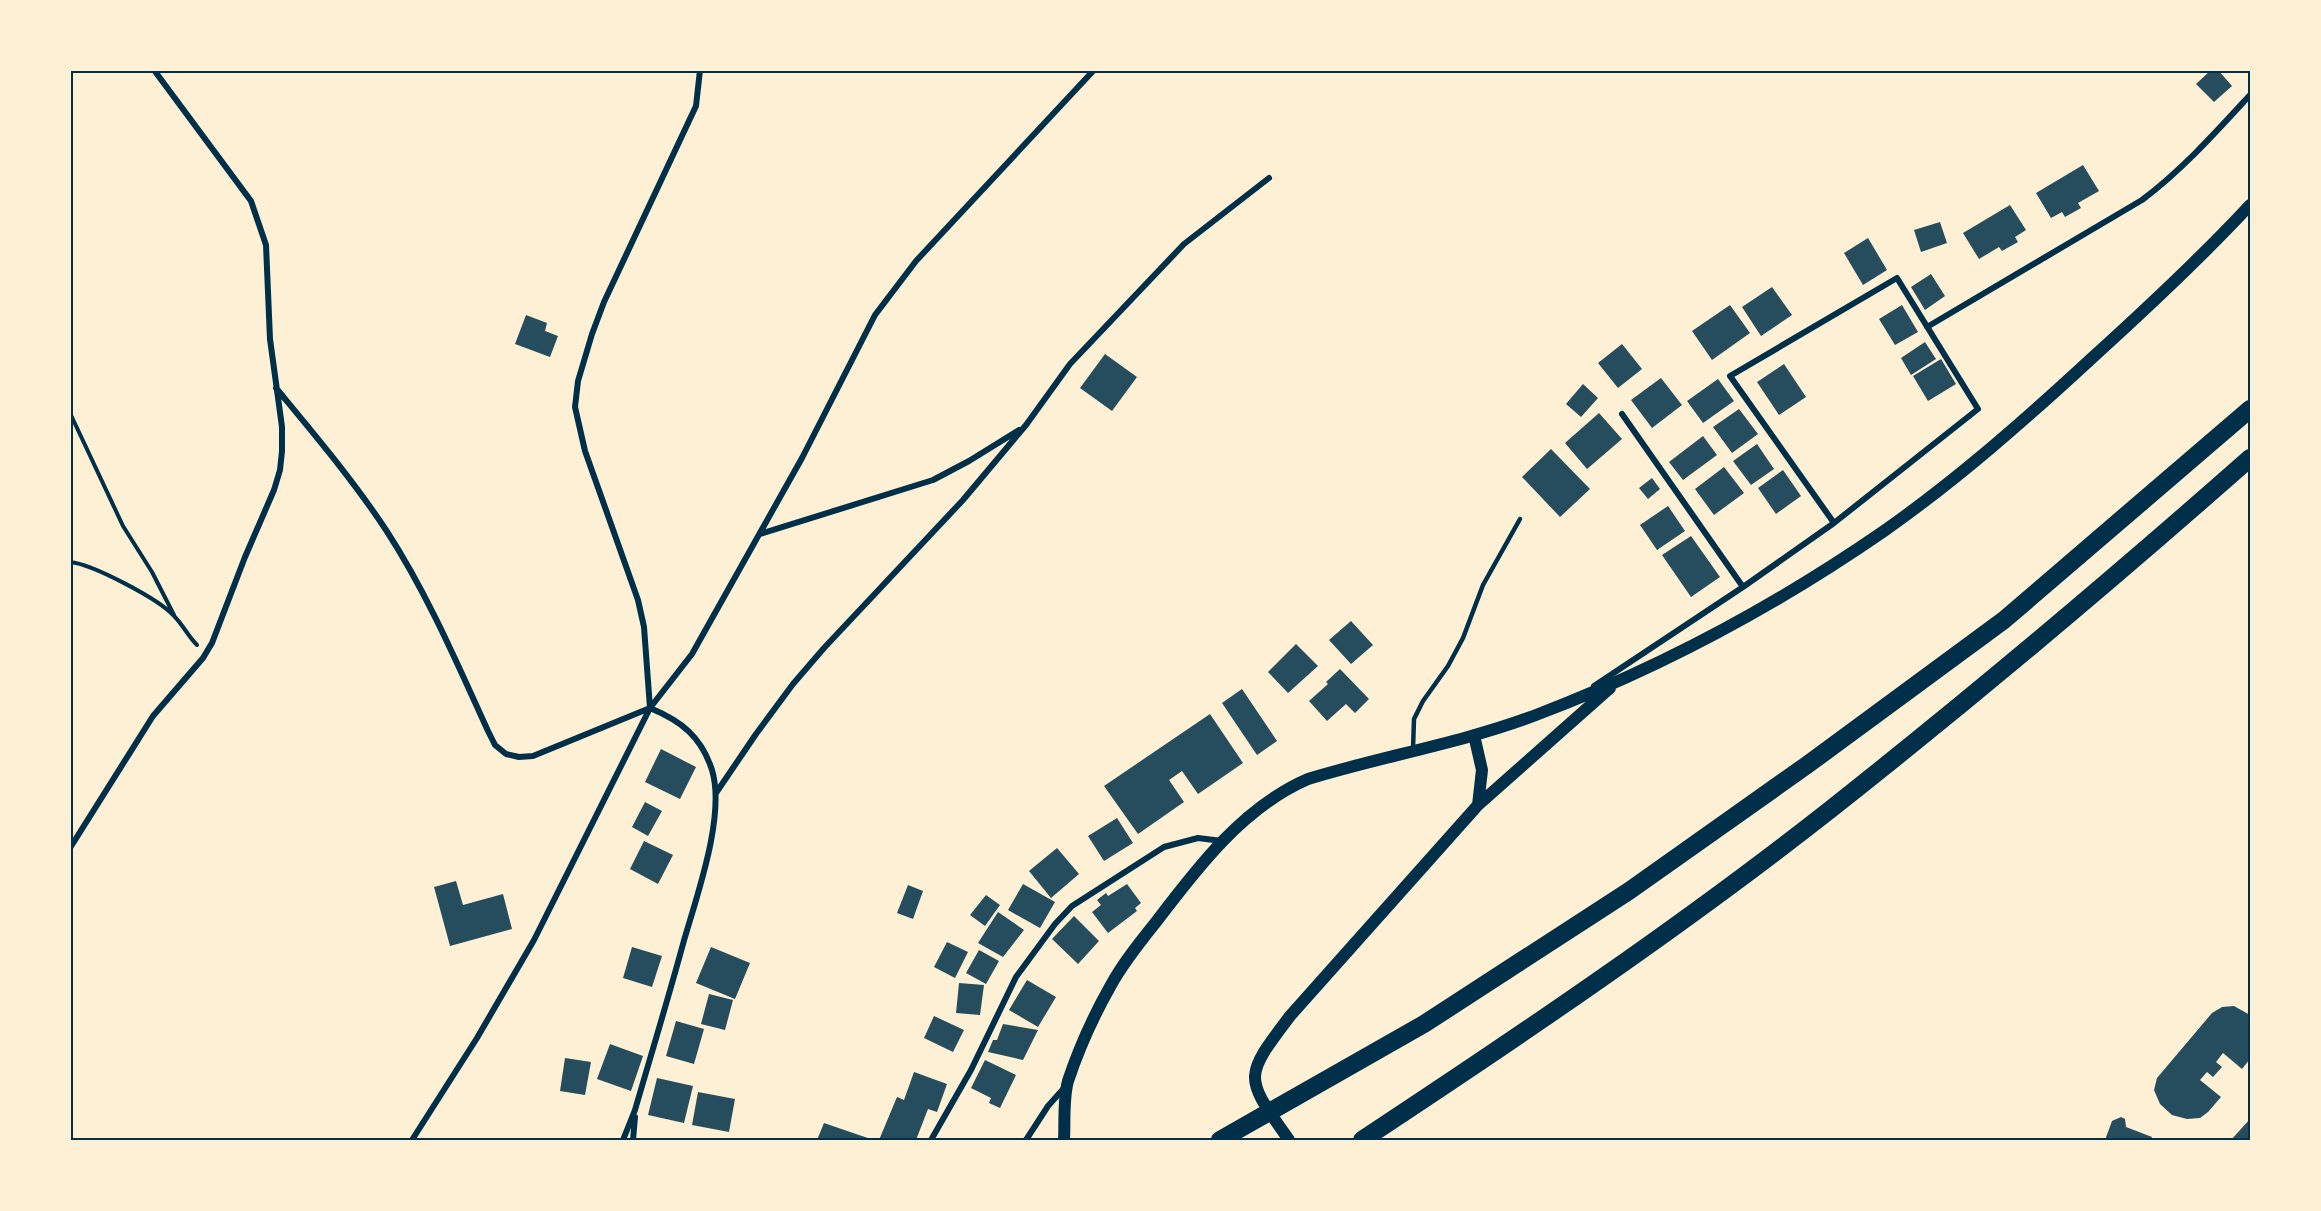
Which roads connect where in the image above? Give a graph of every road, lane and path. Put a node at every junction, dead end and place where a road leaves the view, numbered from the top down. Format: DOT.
graph roads {
  1 [pos="154,70"];
  2 [pos="700,70"];
  3 [pos="1094,70"];
  4 [pos="2250,95"];
  5 [pos="1269,178"];
  6 [pos="2250,206"];
  7 [pos="1927,327"];
  8 [pos="276,388"];
  9 [pos="2250,409"];
  10 [pos="70,413"];
  11 [pos="1622,414"];
  12 [pos="1026,425"];
  13 [pos="2250,458"];
  14 [pos="1521,519"];
  15 [pos="1834,523"];
  16 [pos="759,534"];
  17 [pos="70,562"];
  18 [pos="1743,587"];
  19 [pos="174,615"];
  20 [pos="205,654"];
  21 [pos="1620,679"];
  22 [pos="1575,699"];
  23 [pos="650,708"];
  24 [pos="1474,735"];
  25 [pos="1413,752"];
  26 [pos="716,794"];
  27 [pos="1478,805"];
  28 [pos="1222,841"];
  29 [pos="70,848"];
  30 [pos="1067,1084"];
  31 [pos="635,1110"];
  32 [pos="412,1140"];
  33 [pos="623,1140"];
  34 [pos="633,1140"];
  35 [pos="931,1140"];
  36 [pos="1026,1140"];
  37 [pos="1064,1140"];
  38 [pos="1220,1140"];
  39 [pos="1289,1140"];
  40 [pos="1362,1140"];
  1 -- 8 [label="street"];
  2 -- 23 [label="street"];
  3 -- 16 [label="street"];
  4 -- 7 [label="street"];
  5 -- 12 [label="street"];
  6 -- 21 [label="main road"];
  7 -- 15 [label="street"];
  7 -- 15 [label="street"];
  8 -- 20 [label="street"];
  8 -- 23 [label="street"];
  9 -- 38 [label="highway"];
  10 -- 19 [label="path"];
  11 -- 18 [label="street"];
  12 -- 16 [label="street"];
  12 -- 26 [label="street"];
  13 -- 40 [label="highway"];
  14 -- 25 [label="lane"];
  15 -- 18 [label="street"];
  16 -- 23 [label="street"];
  17 -- 19 [label="path"];
  18 -- 22 [label="street"];
  19 -- 20 [label="path"];
  20 -- 29 [label="street"];
  21 -- 22 [label="main road"];
  21 -- 27 [label="main road"];
  22 -- 24 [label="main road"];
  23 -- 26 [label="street"];
  23 -- 32 [label="street"];
  24 -- 25 [label="main road"];
  24 -- 27 [label="main road"];
  25 -- 28 [label="main road"];
  26 -- 31 [label="street"];
  27 -- 39 [label="main road"];
  28 -- 30 [label="main road"];
  28 -- 35 [label="street"];
  30 -- 36 [label="street"];
  30 -- 37 [label="main road"];
  31 -- 33 [label="street"];
  31 -- 34 [label="street"];
}
